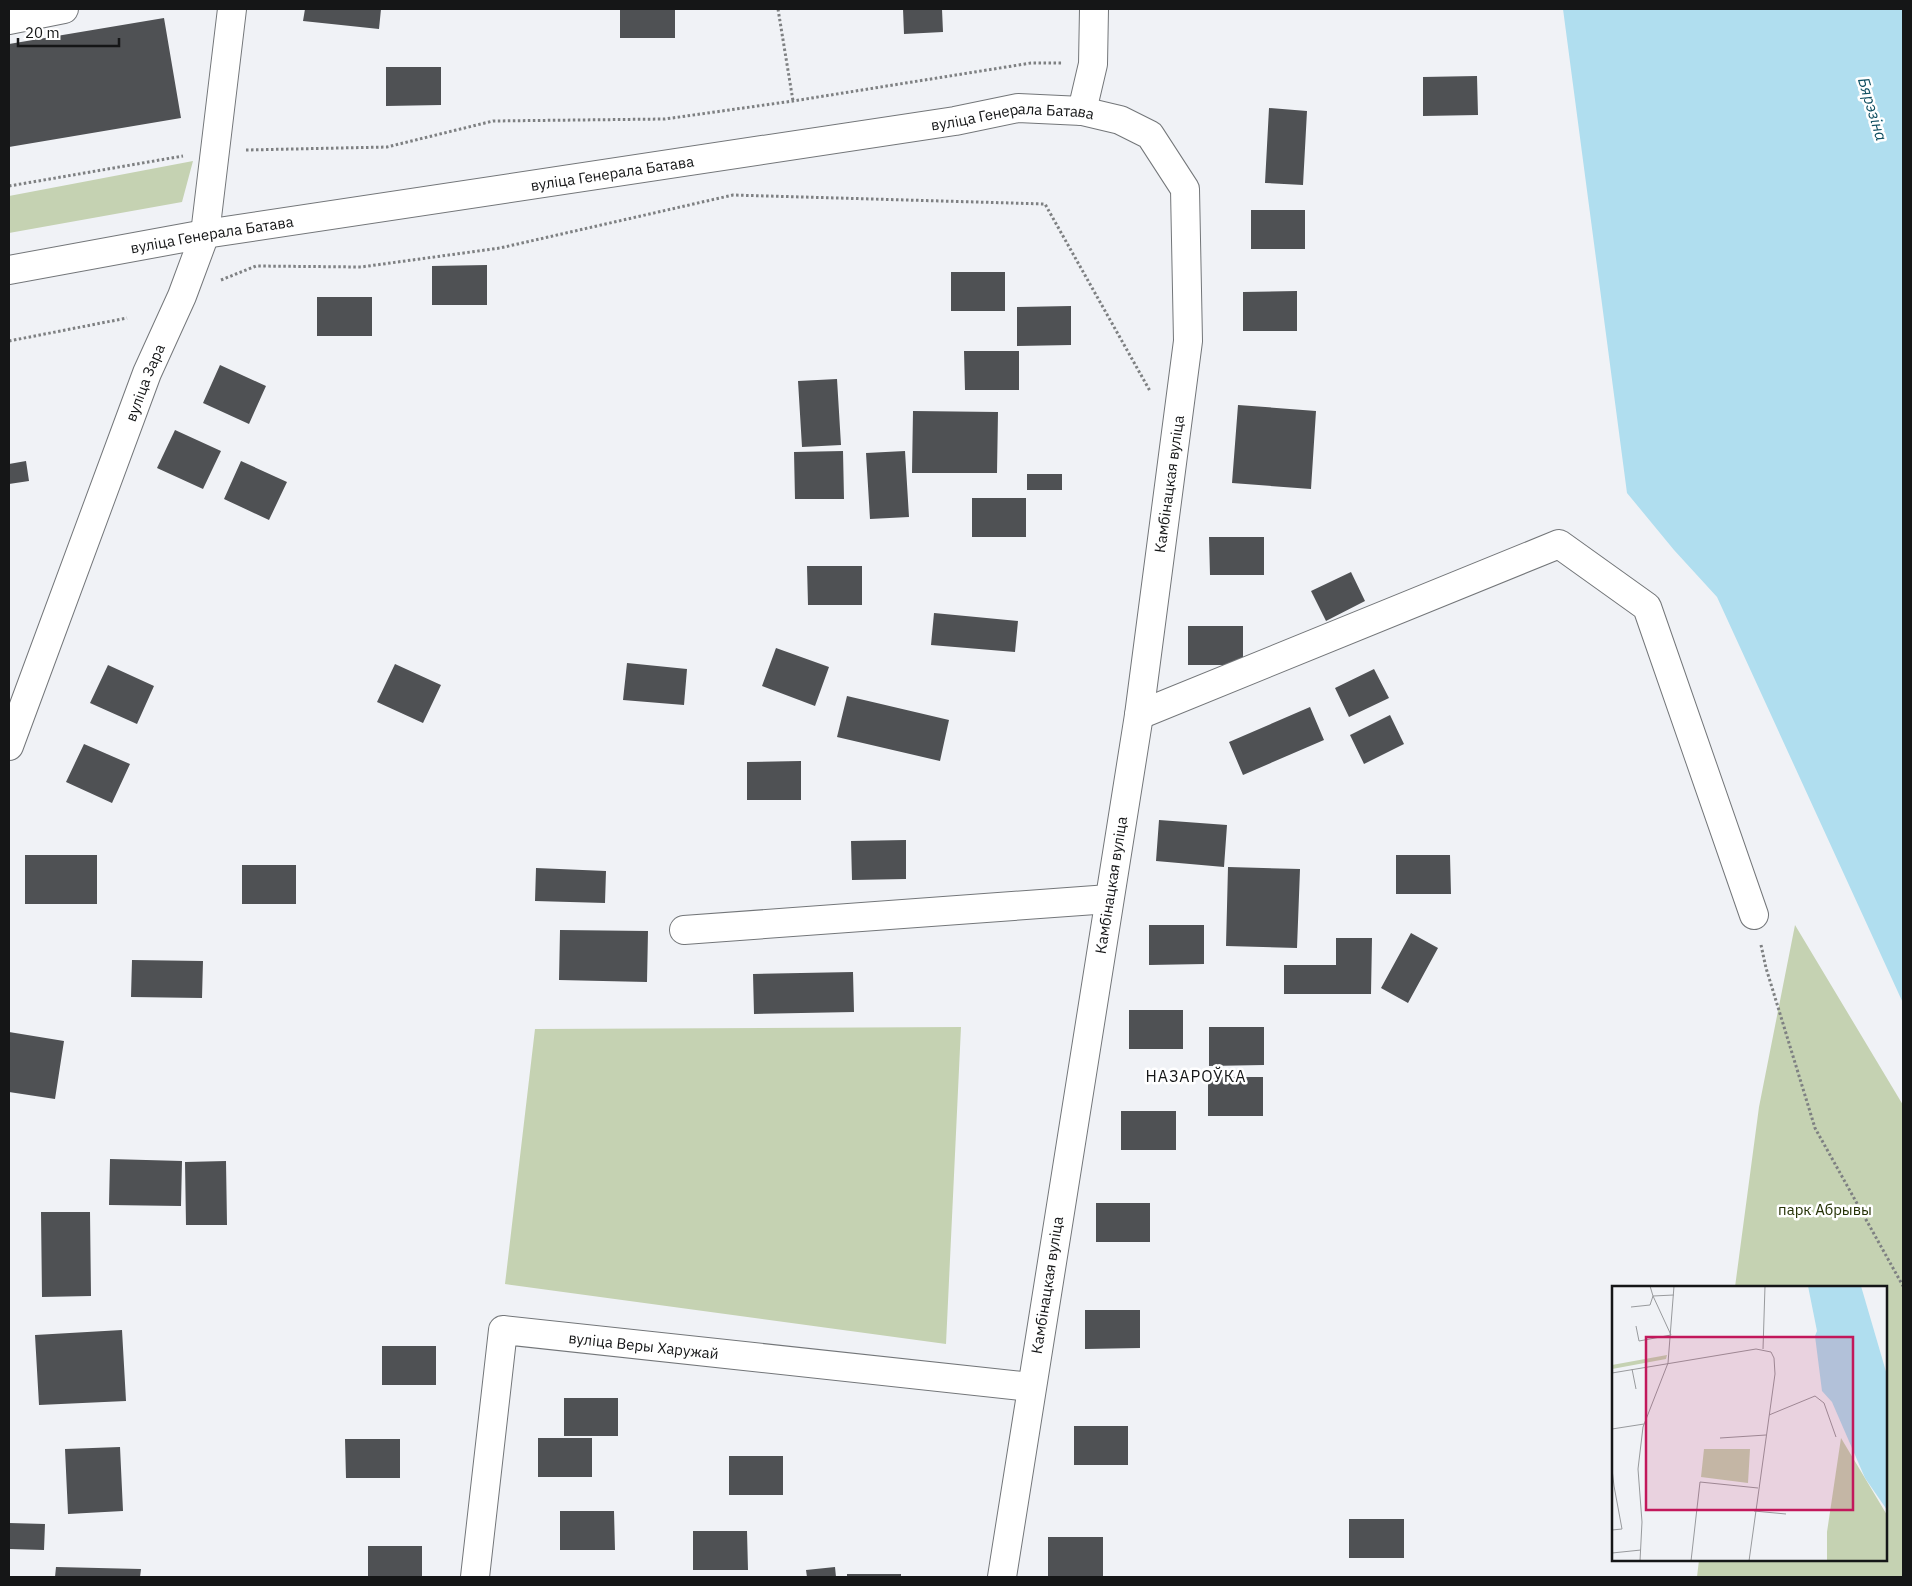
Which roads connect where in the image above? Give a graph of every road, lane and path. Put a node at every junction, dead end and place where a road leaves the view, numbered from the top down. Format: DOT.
graph roads {
  1 [pos="64,9"];
  2 [pos="232,9"];
  3 [pos="778,9"];
  4 [pos="1094,9"];
  5 [pos="9,20"];
  6 [pos="1093,64"];
  7 [pos="793,101"];
  8 [pos="1082,110"];
  9 [pos="215,151"];
  10 [pos="9,186"];
  11 [pos="1185,189"];
  12 [pos="205,234"];
  13 [pos="9,270"];
  14 [pos="215,283"];
  15 [pos="127,318"];
  16 [pos="9,340"];
  17 [pos="1151,394"];
  18 [pos="1139,715"];
  19 [pos="9,746"];
  20 [pos="1109,899"];
  21 [pos="1754,914"];
  22 [pos="684,930"];
  23 [pos="1903,1286"];
  24 [pos="1031,1387"];
  25 [pos="475,1577"];
  26 [pos="1002,1577"];
  1 -- 5 [label="street"];
  2 -- 9 [label="street, вуліца Зара"];
  3 -- 7 [label="path"];
  4 -- 6 [label="street"];
  6 -- 7 [label="path"];
  6 -- 8 [label="street"];
  7 -- 9 [label="path"];
  8 -- 11 [label="street, вуліца Генерала Батава"];
  8 -- 12 [label="street, вуліца Генерала Батава"];
  9 -- 10 [label="path"];
  9 -- 12 [label="street, вуліца Зара"];
  11 -- 18 [label="street, Камбінацкая вуліца"];
  12 -- 13 [label="street, вуліца Генерала Батава"];
  12 -- 19 [label="street, вуліца Зара"];
  14 -- 17 [label="path"];
  15 -- 16 [label="path"];
  18 -- 20 [label="street, Камбінацкая вуліца"];
  18 -- 21 [label="street"];
  20 -- 22 [label="street"];
  20 -- 24 [label="street, Камбінацкая вуліца"];
  21 -- 23 [label="path"];
  24 -- 25 [label="street, вуліца Веры Харужай"];
  24 -- 26 [label="street, Камбінацкая вуліца"];
}
